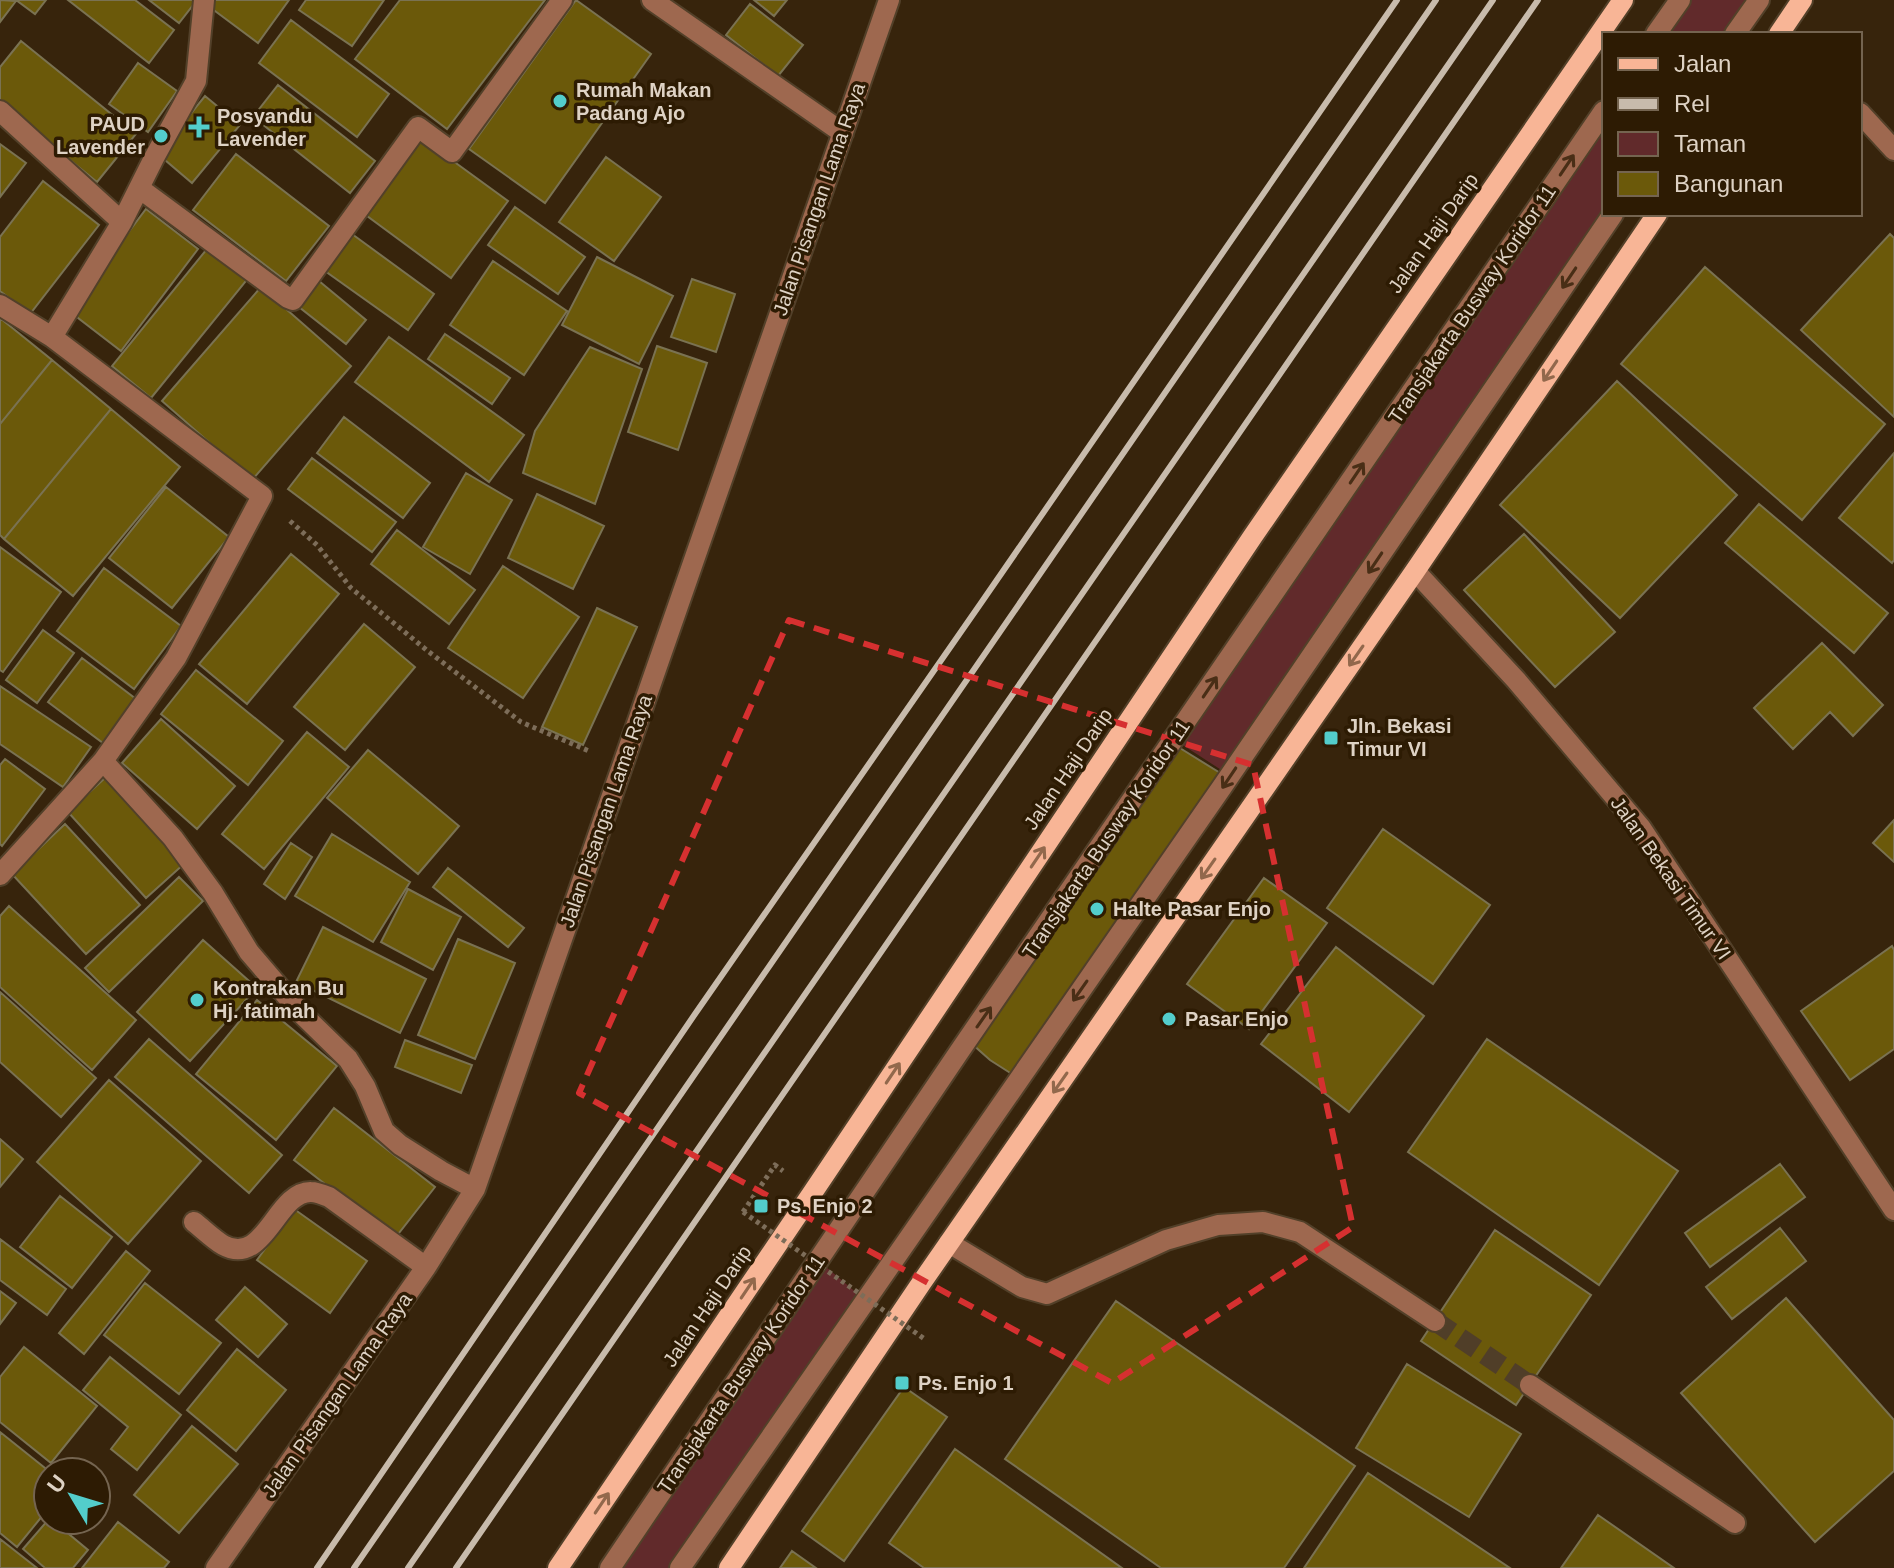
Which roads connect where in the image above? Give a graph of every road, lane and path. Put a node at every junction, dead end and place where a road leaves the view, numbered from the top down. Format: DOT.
graph roads {
  1 [pos="204,0"];
  2 [pos="562,0"];
  3 [pos="652,0"];
  4 [pos="889,0"];
  5 [pos="1623,0"];
  6 [pos="1680,0"];
  7 [pos="1759,0"];
  8 [pos="1802,0"];
  9 [pos="1657,32"];
  10 [pos="1736,32"];
  11 [pos="1782,32"];
  12 [pos="0,111"];
  13 [pos="1602,114"];
  14 [pos="1862,115"];
  15 [pos="843,133"];
  16 [pos="1892,143"];
  17 [pos="139,188"];
  18 [pos="1612,216"];
  19 [pos="1656,216"];
  20 [pos="122,222"];
  21 [pos="0,305"];
  22 [pos="52,337"];
  23 [pos="262,496"];
  24 [pos="1415,571"];
  25 [pos="103,761"];
  26 [pos="621,765"];
  27 [pos="0,875"];
  28 [pos="775,1165"];
  29 [pos="475,1189"];
  30 [pos="1894,1210"];
  31 [pos="194,1222"];
  32 [pos="949,1243"];
  33 [pos="426,1267"];
  34 [pos="1435,1321"];
  35 [pos="926,1340"];
  36 [pos="1530,1385"];
  37 [pos="1735,1523"];
  38 [pos="216,1568"];
  39 [pos="558,1568"];
  40 [pos="610,1568"];
  41 [pos="680,1568"];
  42 [pos="729,1568"];
  1 -- 17 [label="street"];
  2 -- 17 [label="street"];
  3 -- 15 [label="street"];
  4 -- 15 [label="street, Jalan Pisangan Lama Raya"];
  39 -- 5 [label="main road, Jalan Haji Darip, one-way"];
  6 -- 9 [label="street"];
  7 -- 10 [label="street"];
  8 -- 11 [label="main road"];
  12 -- 20 [label="street"];
  40 -- 13 [label="street, Transjakarta Busway Koridor 11, one-way"];
  14 -- 16 [label="street"];
  15 -- 26 [label="street, Jalan Pisangan Lama Raya"];
  17 -- 20 [label="street"];
  18 -- 41 [label="street, one-way"];
  19 -- 24 [label="main road, one-way"];
  20 -- 22 [label="street"];
  21 -- 22 [label="street"];
  22 -- 23 [label="street"];
  23 -- 25 [label="street"];
  23 -- 26 [label="path"];
  24 -- 30 [label="street, Jalan Bekasi Timur VI"];
  24 -- 32 [label="main road, one-way"];
  25 -- 27 [label="street"];
  25 -- 29 [label="street"];
  26 -- 29 [label="street, Jalan Pisangan Lama Raya"];
  28 -- 35 [label="path, bridge"];
  29 -- 33 [label="street, Jalan Pisangan Lama Raya"];
  31 -- 33 [label="street"];
  32 -- 34 [label="street"];
  32 -- 42 [label="main road"];
  33 -- 38 [label="street, Jalan Pisangan Lama Raya"];
  36 -- 37 [label="street"];
}
